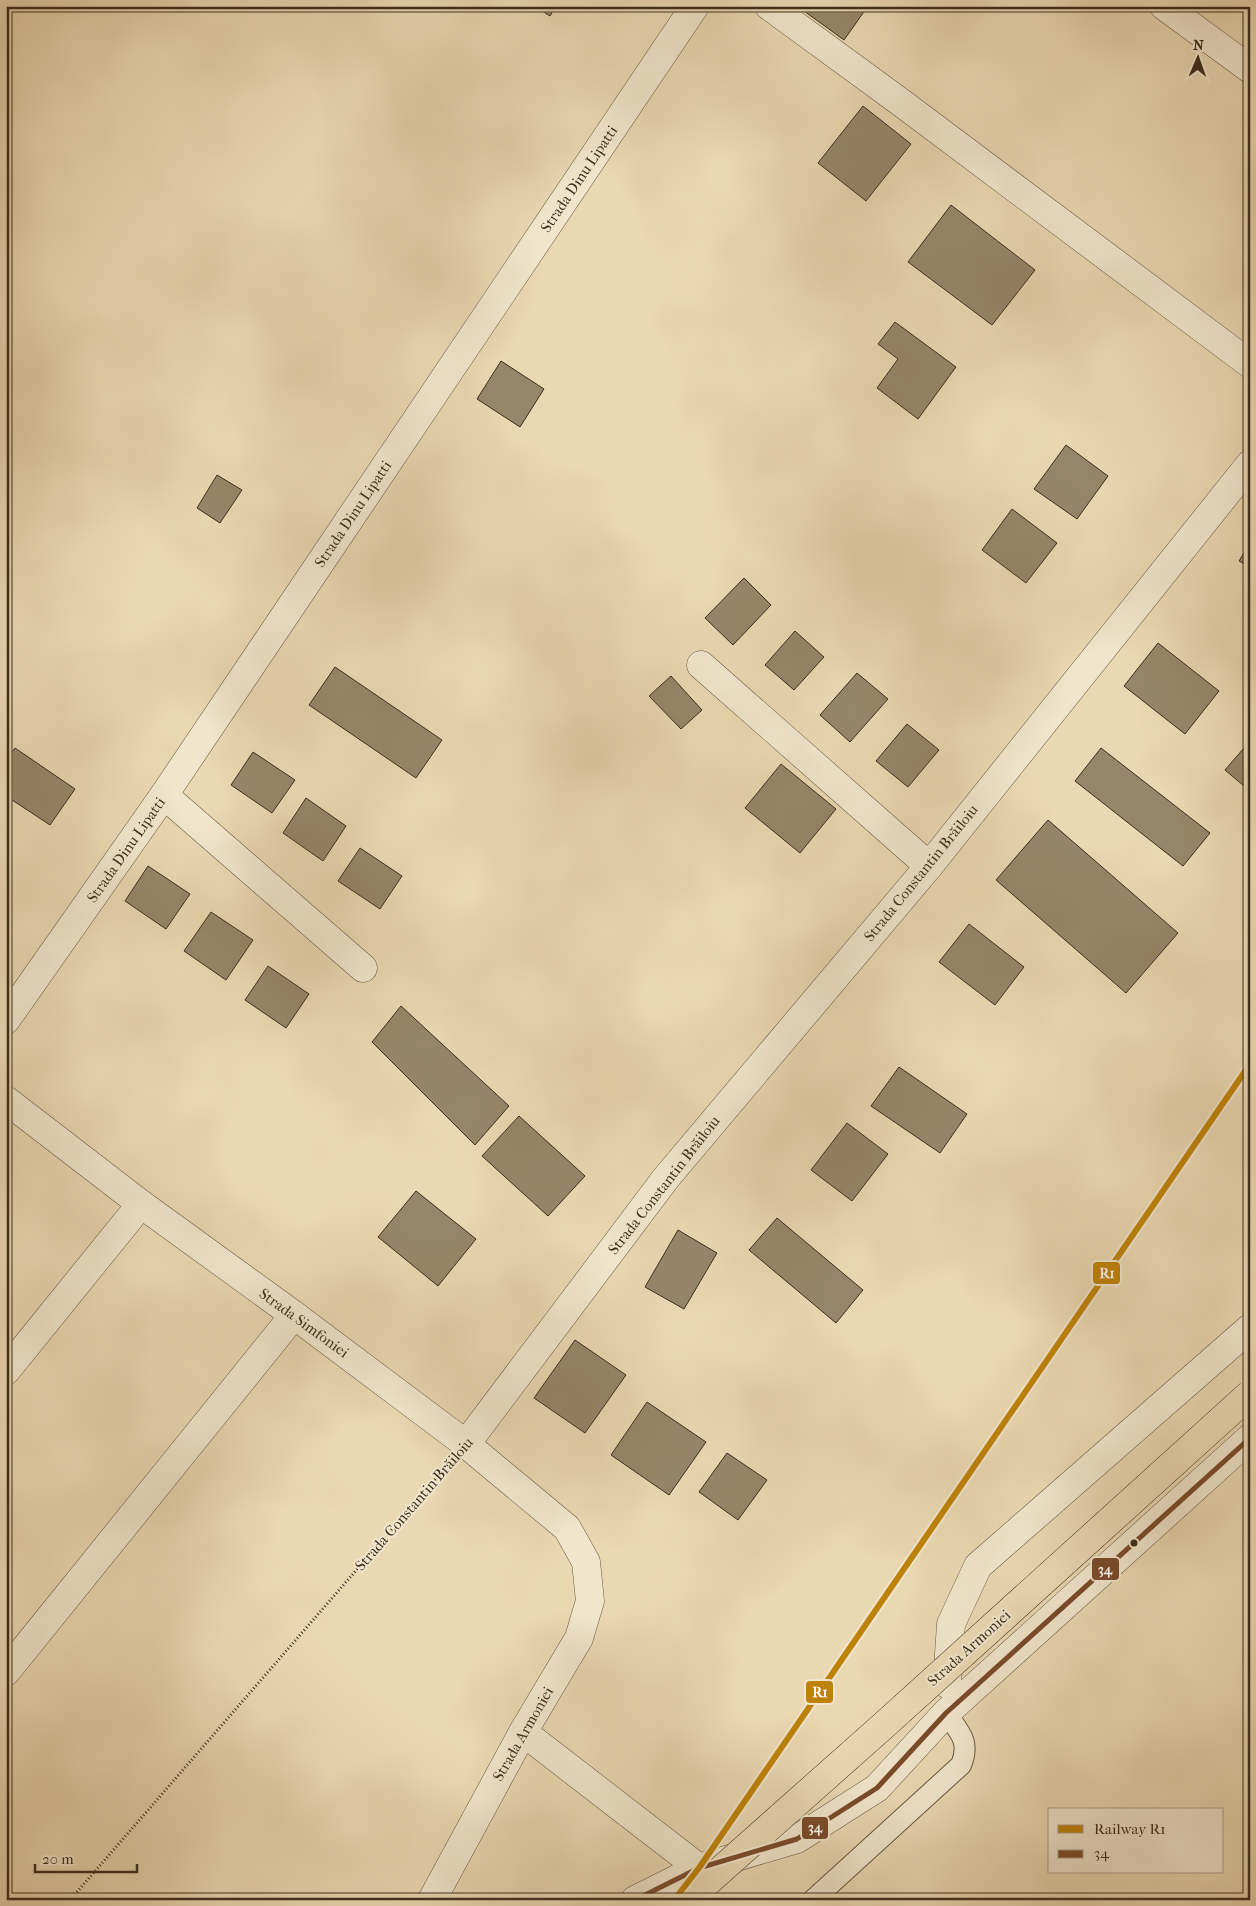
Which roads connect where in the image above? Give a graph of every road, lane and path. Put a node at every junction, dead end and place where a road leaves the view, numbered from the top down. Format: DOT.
graph roads {
  1 [pos="695,6"];
  2 [pos="769,6"];
  3 [pos="1164,6"];
  4 [pos="1250,69"];
  5 [pos="1250,364"];
  6 [pos="1250,464"];
  7 [pos="701,665"];
  8 [pos="164,795"];
  9 [pos="929,866"];
  10 [pos="363,968"];
  11 [pos="6,1020"];
  12 [pos="6,1100"];
  13 [pos="141,1204"];
  14 [pos="294,1315"];
  15 [pos="1250,1328"];
  16 [pos="6,1371"];
  17 [pos="1250,1394"];
  18 [pos="1250,1438"];
  19 [pos="466,1444"];
  20 [pos="586,1562"];
  21 [pos="6,1672"];
  22 [pos="946,1713"];
  23 [pos="523,1732"];
  24 [pos="700,1868"];
  25 [pos="70,1900"];
  26 [pos="432,1900"];
  27 [pos="635,1900"];
  28 [pos="687,1900"];
  29 [pos="813,1900"];
  1 -- 8 [label="street, Strada Dinu Lipatti"];
  2 -- 5 [label="street"];
  3 -- 4 [label="street"];
  6 -- 9 [label="street, Strada Constantin Brăiloiu"];
  7 -- 9 [label="street"];
  8 -- 10 [label="street"];
  8 -- 11 [label="street, Strada Dinu Lipatti"];
  9 -- 19 [label="street, Strada Constantin Brăiloiu"];
  12 -- 13 [label="street, Strada Simfoniei"];
  13 -- 14 [label="street, Strada Simfoniei"];
  13 -- 16 [label="street"];
  14 -- 19 [label="street, Strada Simfoniei"];
  14 -- 21 [label="street"];
  15 -- 22 [label="street"];
  17 -- 28 [label="main road, Strada Armoniei, bridge"];
  18 -- 22 [label="street"];
  19 -- 20 [label="street, Strada Simfoniei"];
  19 -- 25 [label="path, Strada Constantin Brăiloiu"];
  20 -- 23 [label="street, Strada Armoniei"];
  22 -- 24 [label="street"];
  22 -- 29 [label="lane"];
  23 -- 24 [label="street"];
  23 -- 26 [label="street, Strada Armoniei"];
  24 -- 27 [label="street"];
}
